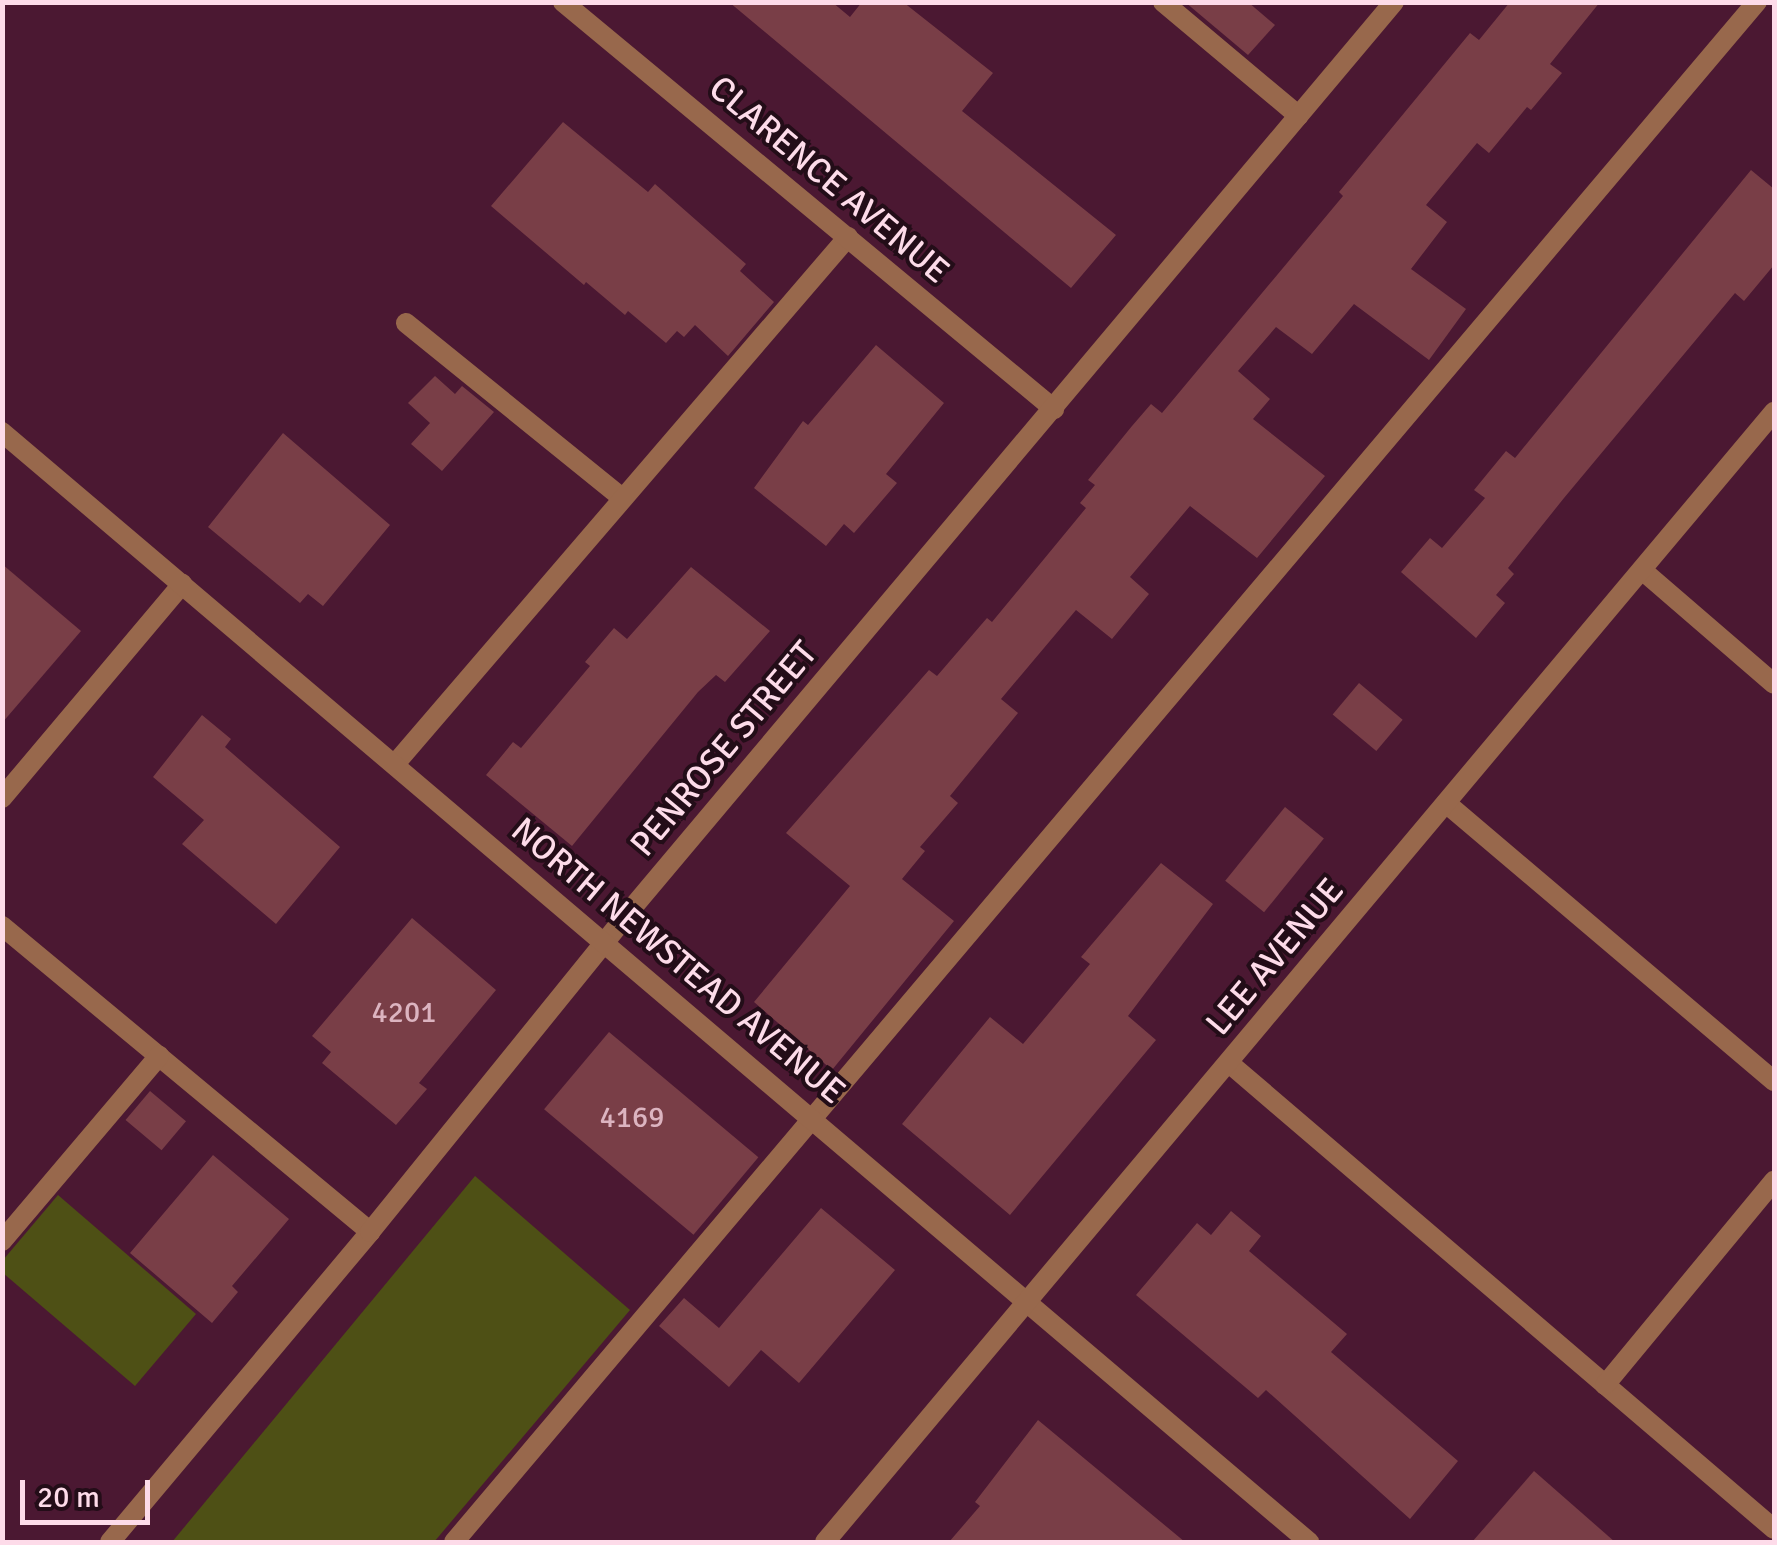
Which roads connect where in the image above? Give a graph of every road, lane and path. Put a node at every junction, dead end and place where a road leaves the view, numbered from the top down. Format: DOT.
graph roads {
  1 [pos="563,2"];
  2 [pos="1163,2"];
  3 [pos="1394,2"];
  4 [pos="1756,2"];
  5 [pos="1299,116"];
  6 [pos="848,238"];
  7 [pos="406,323"];
  8 [pos="1054,409"];
  9 [pos="1774,412"];
  10 [pos="2,432"];
  11 [pos="621,496"];
  12 [pos="1642,570"];
  13 [pos="182,584"];
  14 [pos="1774,684"];
  15 [pos="395,764"];
  16 [pos="2,798"];
  17 [pos="1446,804"];
  18 [pos="2,926"];
  19 [pos="604,941"];
  20 [pos="159,1056"];
  21 [pos="1228,1062"];
  22 [pos="1774,1082"];
  23 [pos="813,1117"];
  24 [pos="1774,1181"];
  25 [pos="370,1232"];
  26 [pos="2,1241"];
  27 [pos="1028,1300"];
  28 [pos="1605,1384"];
  29 [pos="1774,1529"];
  30 [pos="110,1542"];
  31 [pos="454,1542"];
  32 [pos="825,1542"];
  33 [pos="1310,1542"];
  1 -- 6 [label="street, CLARENCE AVENUE"];
  2 -- 5 [label="street"];
  3 -- 5 [label="street, PENROSE STREET"];
  4 -- 23 [label="street"];
  5 -- 8 [label="street, PENROSE STREET"];
  6 -- 8 [label="street, CLARENCE AVENUE"];
  6 -- 11 [label="street"];
  7 -- 11 [label="street"];
  8 -- 19 [label="street, PENROSE STREET"];
  9 -- 12 [label="street, LEE AVENUE"];
  10 -- 13 [label="street, NORTH NEWSTEAD AVENUE"];
  11 -- 15 [label="street"];
  12 -- 14 [label="street"];
  12 -- 17 [label="street, LEE AVENUE"];
  13 -- 15 [label="street, NORTH NEWSTEAD AVENUE"];
  13 -- 16 [label="street"];
  15 -- 19 [label="street, NORTH NEWSTEAD AVENUE"];
  17 -- 21 [label="street, LEE AVENUE"];
  17 -- 22 [label="street"];
  18 -- 20 [label="street"];
  19 -- 23 [label="street, NORTH NEWSTEAD AVENUE"];
  19 -- 25 [label="street, PENROSE STREET"];
  20 -- 25 [label="street"];
  20 -- 26 [label="street"];
  21 -- 27 [label="street, LEE AVENUE"];
  21 -- 28 [label="street"];
  23 -- 27 [label="street, NORTH NEWSTEAD AVENUE"];
  23 -- 31 [label="street"];
  24 -- 28 [label="street"];
  25 -- 30 [label="street, PENROSE STREET"];
  27 -- 32 [label="street, LEE AVENUE"];
  27 -- 33 [label="street, NORTH NEWSTEAD AVENUE"];
  28 -- 29 [label="street"];
}
